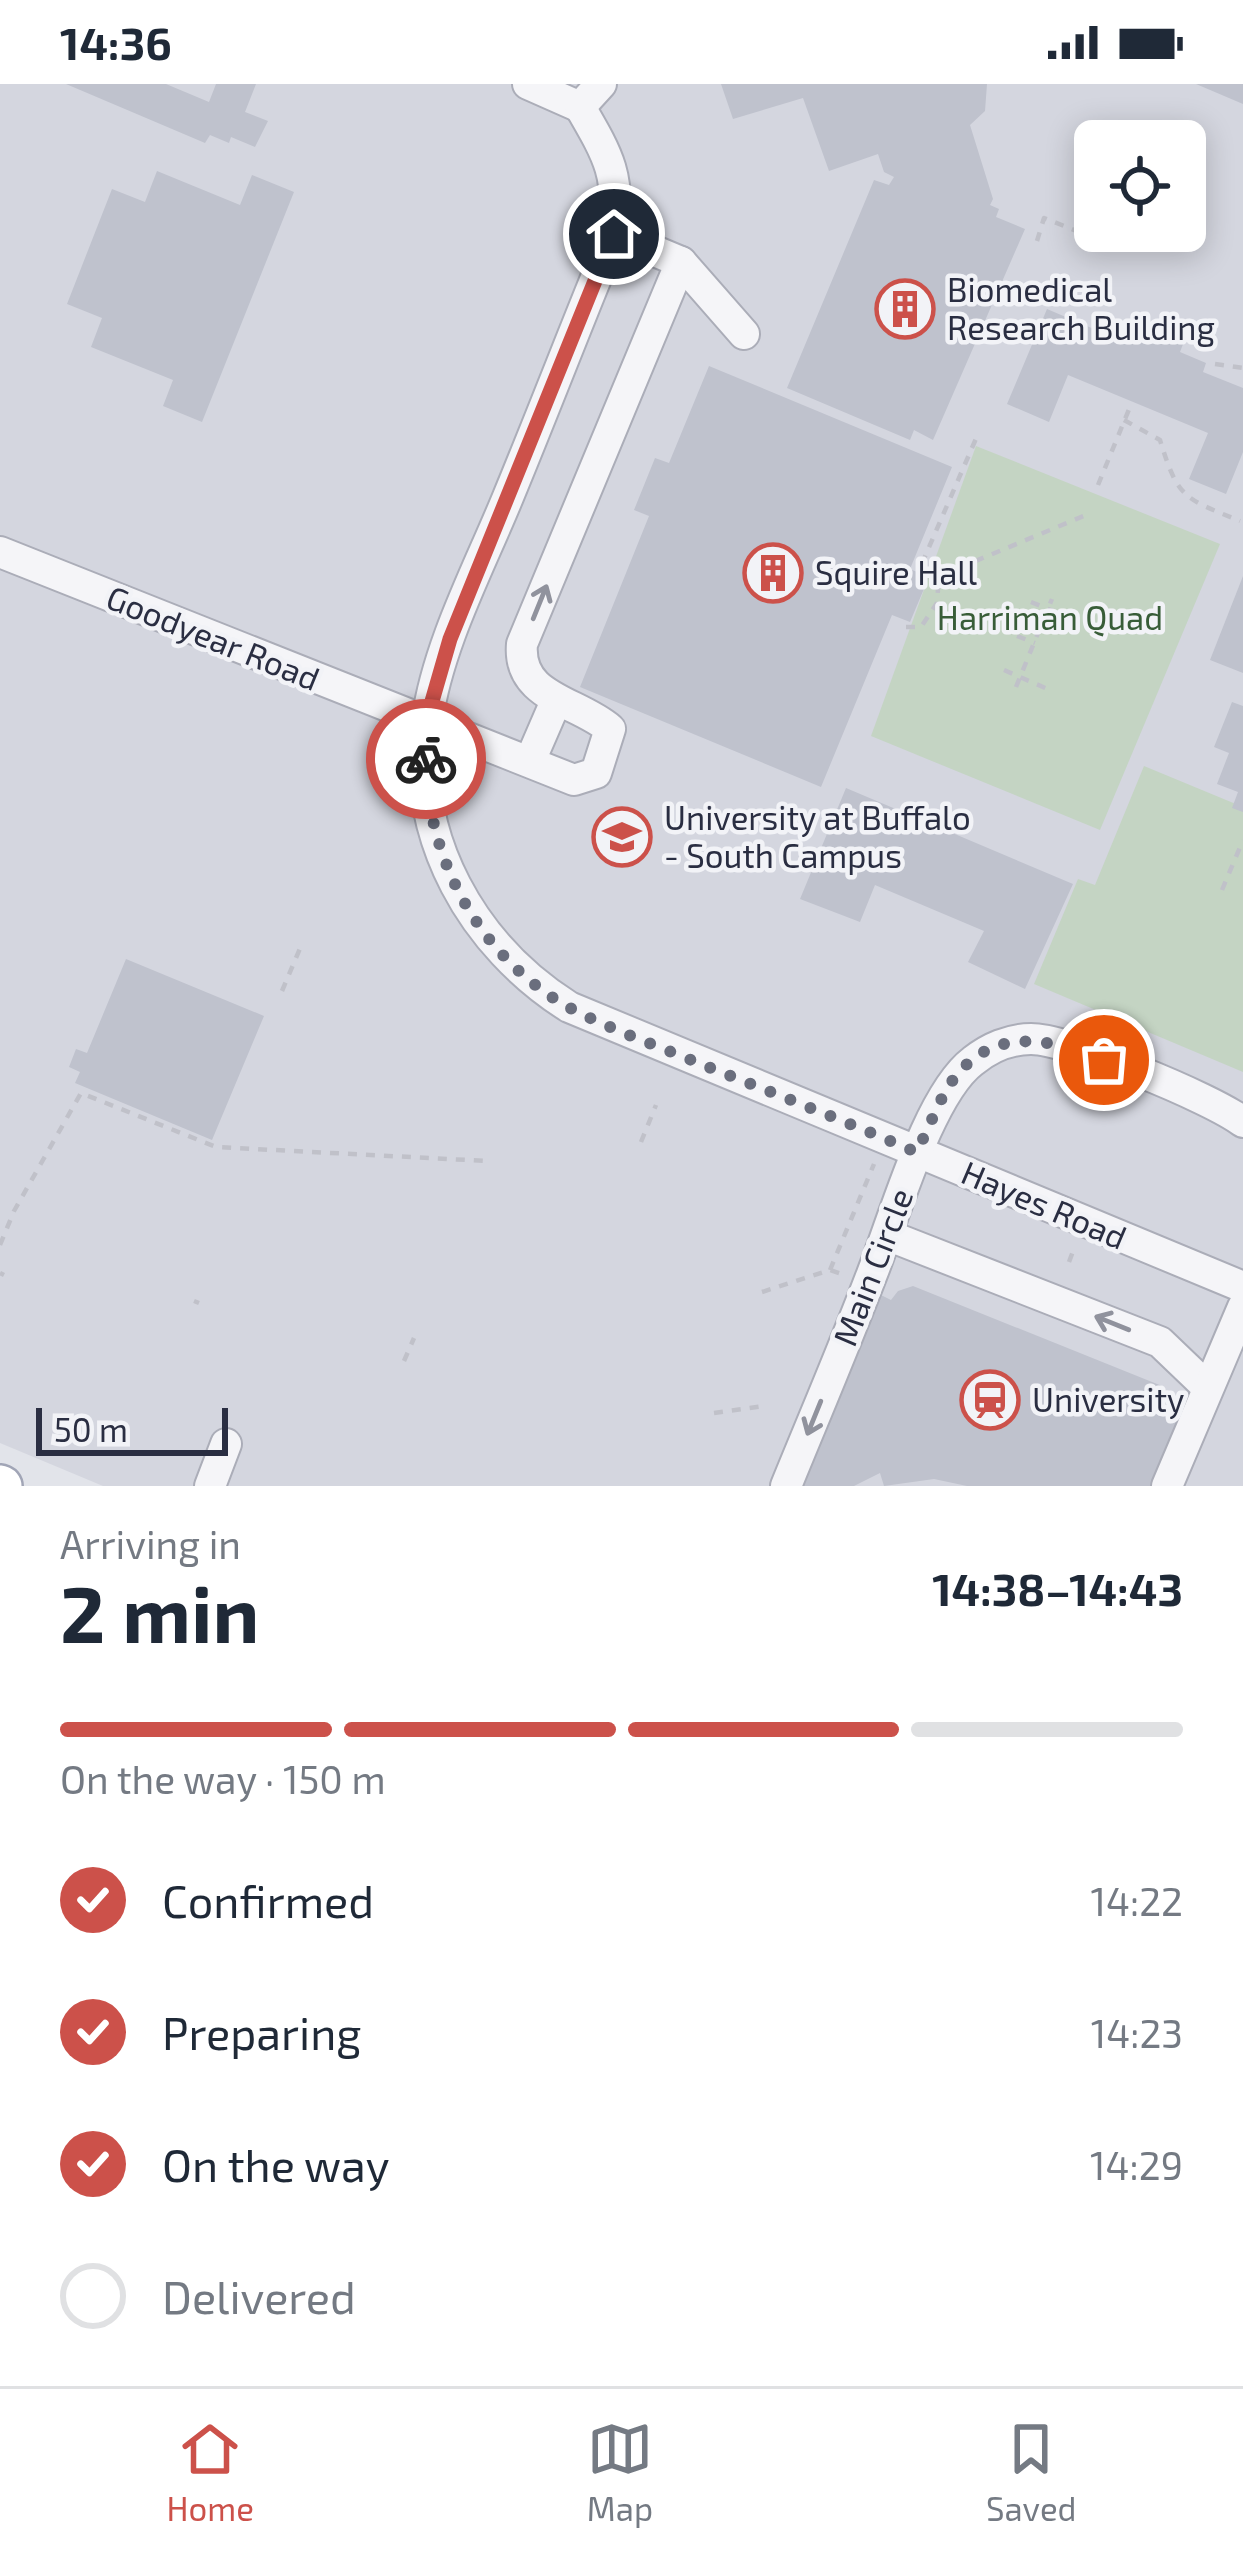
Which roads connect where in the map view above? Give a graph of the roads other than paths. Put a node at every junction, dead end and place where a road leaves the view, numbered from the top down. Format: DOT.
graph roads {
  1 [pos="528,84"];
  2 [pos="591,96"];
  3 [pos="614,234"];
  4 [pos="681,262"];
  5 [pos="743,334"];
  6 [pos="0,552"];
  7 [pos="556,700"];
  8 [pos="426,722"];
  9 [pos="530,761"];
  10 [pos="1243,1121"];
  11 [pos="916,1152"];
  12 [pos="887,1235"];
  13 [pos="1243,1287"];
  14 [pos="1243,1307"];
  15 [pos="1207,1387"];
  16 [pos="226,1444"];
  17 [pos="211,1486"];
  18 [pos="786,1486"];
  19 [pos="1167,1486"];
  1 -- 2 [label="street"];
  2 -- 3 [label="street, Hayes Road"];
  3 -- 4 [label="street"];
  3 -- 8 [label="street, Hayes Road"];
  4 -- 5 [label="street"];
  7 -- 4 [label="street, one-way"];
  6 -- 8 [label="street, Goodyear Road"];
  7 -- 9 [label="street"];
  7 -- 9 [label="street, Goodyear Road"];
  8 -- 9 [label="street, Goodyear Road"];
  8 -- 11 [label="street, Hayes Road"];
  10 -- 11 [label="street, Main Circle"];
  11 -- 12 [label="street, Main Circle"];
  11 -- 13 [label="street, Hayes Road"];
  15 -- 12 [label="street, one-way"];
  12 -- 18 [label="street, Main Circle, one-way"];
  14 -- 15 [label="street"];
  15 -- 19 [label="street"];
  16 -- 17 [label="street"];
}
